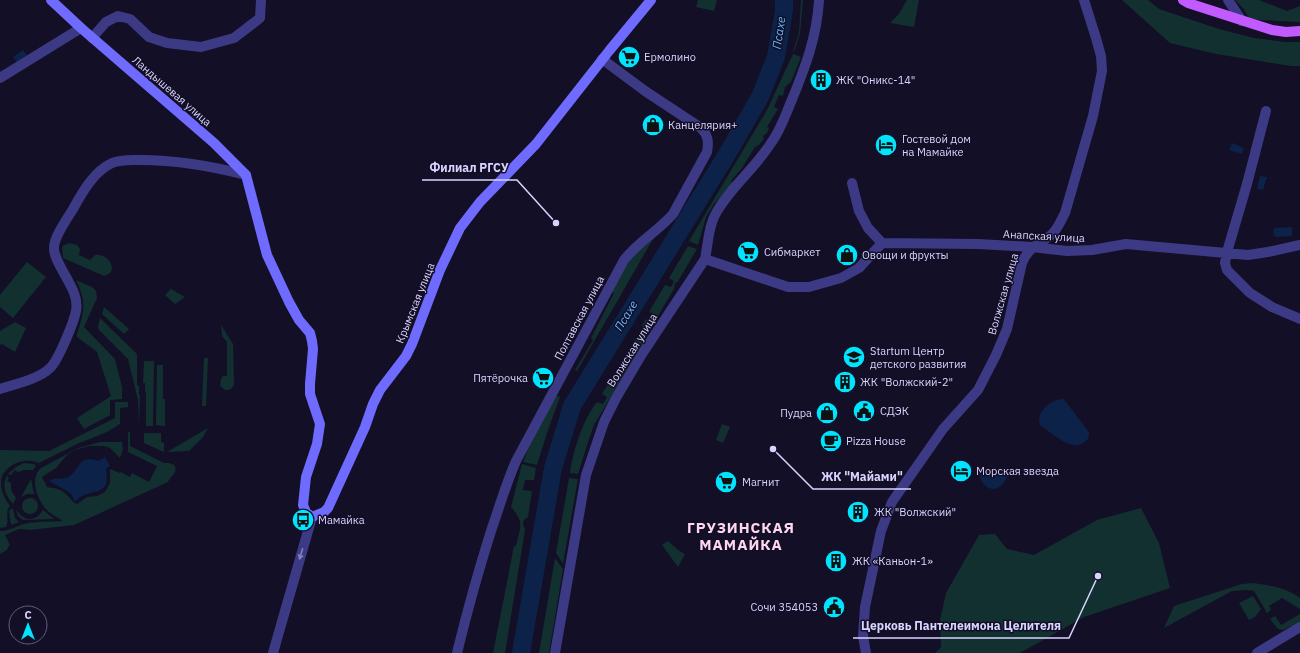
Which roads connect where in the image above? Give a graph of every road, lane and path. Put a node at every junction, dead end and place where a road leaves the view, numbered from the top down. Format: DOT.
graph roads {
  1 [pos="50,0"];
  2 [pos="261,0"];
  3 [pos="651,0"];
  4 [pos="819,0"];
  5 [pos="1084,0"];
  6 [pos="1182,0"];
  7 [pos="1228,0"];
  8 [pos="1242,21"];
  9 [pos="81,28"];
  10 [pos="1300,31"];
  11 [pos="92,38"];
  12 [pos="602,59"];
  13 [pos="0,78"];
  14 [pos="1266,111"];
  15 [pos="246,174"];
  16 [pos="852,183"];
  17 [pos="882,243"];
  18 [pos="1300,245"];
  19 [pos="1032,247"];
  20 [pos="1227,252"];
  21 [pos="705,259"];
  22 [pos="1300,319"];
  23 [pos="0,389"];
  24 [pos="312,516"];
  25 [pos="1300,627"];
  26 [pos="273,653"];
  27 [pos="457,653"];
  28 [pos="555,653"];
  29 [pos="866,653"];
  30 [pos="1257,653"];
  1 -- 9 [label="street, Ландышевая улица"];
  2 -- 11 [label="street"];
  3 -- 12 [label="street, Крымская улица"];
  4 -- 21 [label="street"];
  5 -- 19 [label="street, Волжская улица"];
  6 -- 8 [label="main road"];
  7 -- 8 [label="street"];
  8 -- 10 [label="main road"];
  9 -- 11 [label="street, Ландышевая улица"];
  9 -- 13 [label="street"];
  11 -- 15 [label="street, Ландышевая улица"];
  12 -- 24 [label="street, Крымская улица"];
  12 -- 27 [label="street, Полтавская улица"];
  14 -- 20 [label="street"];
  15 -- 23 [label="street"];
  15 -- 24 [label="street"];
  16 -- 17 [label="street"];
  17 -- 19 [label="street, Анапская улица"];
  17 -- 21 [label="street"];
  18 -- 20 [label="street, Анапская улица"];
  19 -- 20 [label="street, Анапская улица"];
  19 -- 29 [label="street, Волжская улица"];
  20 -- 22 [label="street"];
  21 -- 28 [label="street, Волжская улица"];
  24 -- 26 [label="street, one-way"];
  25 -- 30 [label="street"];
}
